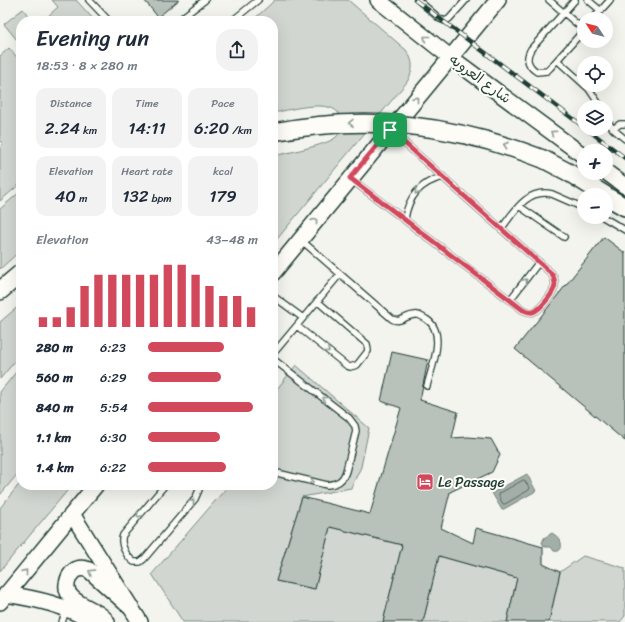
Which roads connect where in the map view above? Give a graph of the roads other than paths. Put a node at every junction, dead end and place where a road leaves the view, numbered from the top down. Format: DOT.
graph roads {
  1 [pos="89,0"];
  2 [pos="205,0"];
  3 [pos="258,0"];
  4 [pos="378,0"];
  5 [pos="418,0"];
  6 [pos="498,0"];
  7 [pos="549,0"];
  8 [pos="575,0"];
  9 [pos="588,0"];
  10 [pos="610,0"];
  11 [pos="463,1"];
  12 [pos="601,11"];
  13 [pos="564,13"];
  14 [pos="104,16"];
  15 [pos="184,16"];
  16 [pos="238,16"];
  17 [pos="577,24"];
  18 [pos="577,38"];
  19 [pos="450,57"];
  20 [pos="557,60"];
  21 [pos="596,100"];
  22 [pos="623,126"];
  23 [pos="614,129"];
  24 [pos="390,130"];
  25 [pos="278,131"];
  26 [pos="625,138"];
  27 [pos="577,151"];
  28 [pos="613,177"];
  29 [pos="350,178"];
  30 [pos="443,178"];
  31 [pos="625,186"];
  32 [pos="594,188"];
  33 [pos="613,199"];
  34 [pos="577,205"];
  35 [pos="519,206"];
  36 [pos="625,207"];
  37 [pos="405,219"];
  38 [pos="613,223"];
  39 [pos="501,228"];
  40 [pos="625,230"];
  41 [pos="564,237"];
  42 [pos="301,239"];
  43 [pos="539,262"];
  44 [pos="278,267"];
  45 [pos="340,274"];
  46 [pos="16,277"];
  47 [pos="0,291"];
  48 [pos="278,300"];
  49 [pos="510,300"];
  50 [pos="317,301"];
  51 [pos="303,318"];
  52 [pos="296,326"];
  53 [pos="278,348"];
  54 [pos="278,364"];
  55 [pos="427,386"];
  56 [pos="278,473"];
  57 [pos="92,490"];
  58 [pos="160,490"];
  59 [pos="198,490"];
  60 [pos="72,514"];
  61 [pos="3,598"];
  62 [pos="130,607"];
  63 [pos="65,615"];
  64 [pos="93,622"];
  65 [pos="107,622"];
  66 [pos="140,622"];
  1 -- 14 [label="lane"];
  2 -- 15 [label="lane"];
  3 -- 16 [label="lane"];
  19 -- 4 [label="main road, شارع العروبه, one-way"];
  5 -- 11 [label="lane"];
  6 -- 19 [label="main road"];
  7 -- 13 [label="lane"];
  8 -- 13 [label="lane"];
  9 -- 12 [label="lane"];
  10 -- 12 [label="lane"];
  13 -- 17 [label="lane"];
  13 -- 20 [label="lane"];
  18 -- 20 [label="lane"];
  24 -- 19 [label="main road, one-way"];
  27 -- 19 [label="main road, شارع العروبه, one-way"];
  20 -- 21 [label="lane"];
  22 -- 23 [label="lane"];
  23 -- 26 [label="lane"];
  24 -- 29 [label="main road"];
  24 -- 30 [label="lane"];
  32 -- 25 [label="main road, one-way, bridge"];
  28 -- 31 [label="main road"];
  29 -- 37 [label="lane"];
  42 -- 29 [label="main road, one-way"];
  30 -- 37 [label="lane, one-way"];
  30 -- 39 [label="lane"];
  33 -- 36 [label="main road"];
  34 -- 35 [label="lane"];
  35 -- 39 [label="lane"];
  35 -- 41 [label="lane"];
  37 -- 49 [label="lane"];
  38 -- 40 [label="lane"];
  39 -- 43 [label="lane"];
  42 -- 44 [label="main road"];
  42 -- 45 [label="lane"];
  49 -- 43 [label="lane, one-way"];
  43 -- 49 [label="lane"];
  45 -- 50 [label="lane"];
  45 -- 55 [label="lane"];
  46 -- 47 [label="main road"];
  48 -- 51 [label="lane"];
  50 -- 51 [label="lane"];
  52 -- 50 [label="lane, one-way"];
  51 -- 52 [label="lane"];
  52 -- 53 [label="lane"];
  56 -- 54 [label="lane, one-way"];
  57 -- 60 [label="main road"];
  58 -- 59 [label="lane, one-way"];
  61 -- 60 [label="main road, one-way"];
  60 -- 62 [label="main road"];
  61 -- 63 [label="main road"];
  62 -- 65 [label="main road, one-way"];
  62 -- 66 [label="main road"];
  63 -- 64 [label="main road"];
}
